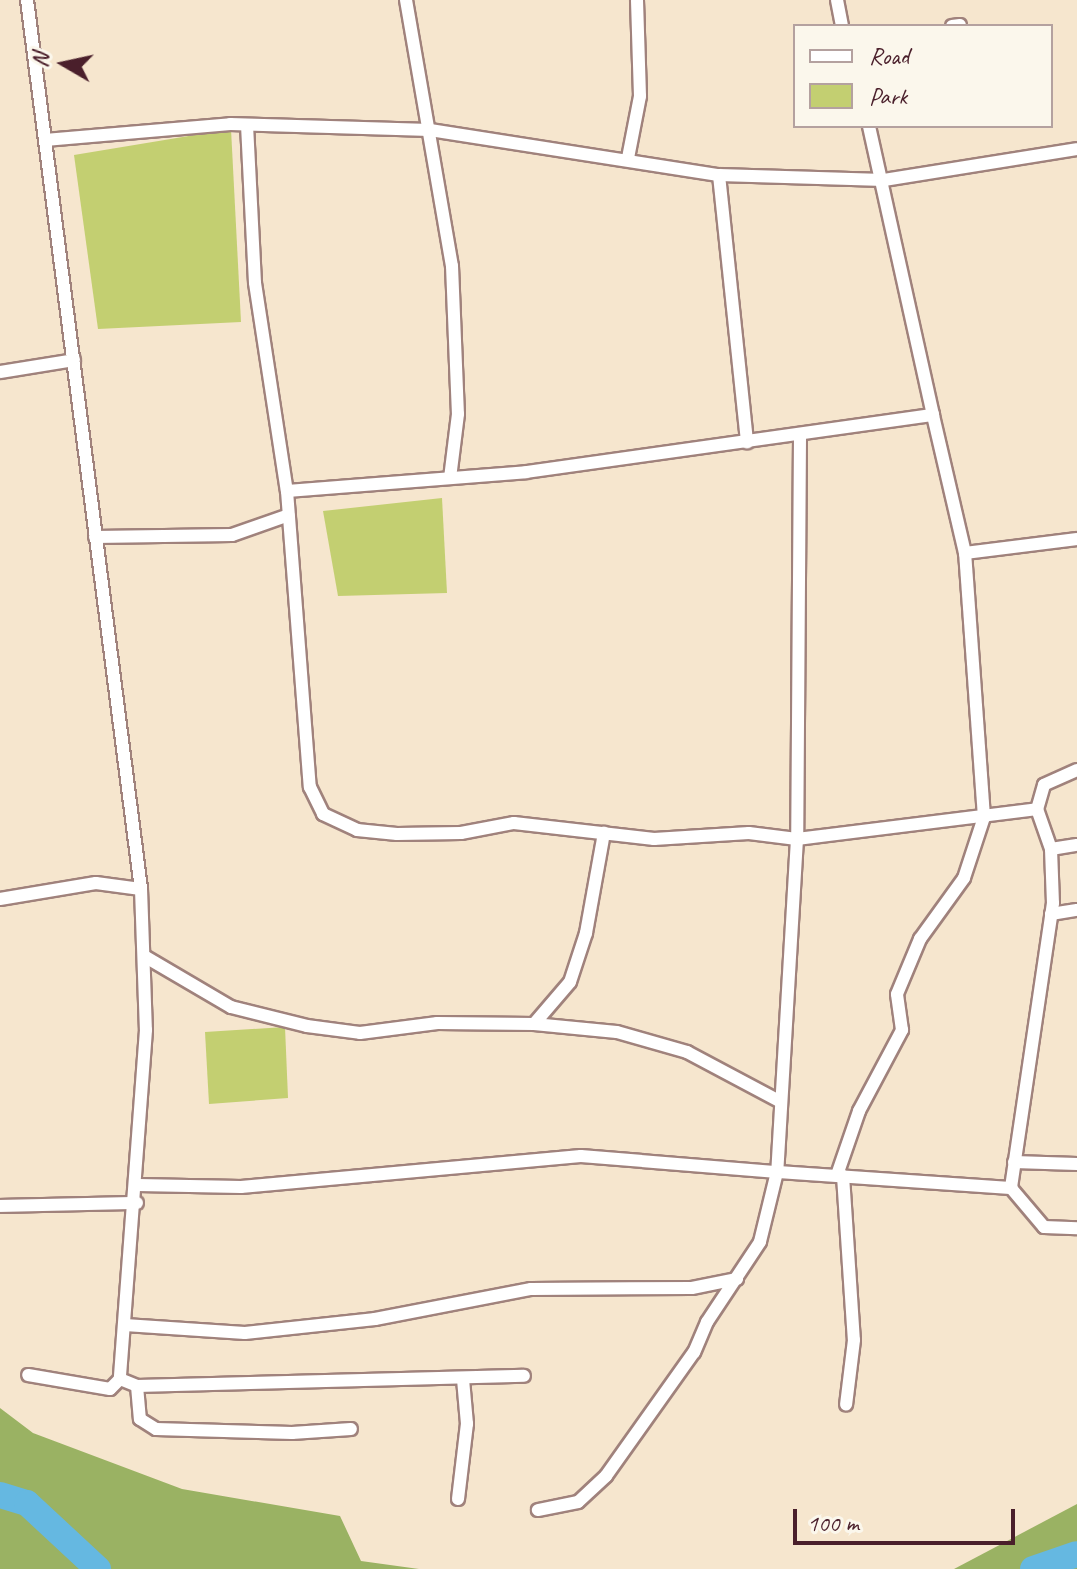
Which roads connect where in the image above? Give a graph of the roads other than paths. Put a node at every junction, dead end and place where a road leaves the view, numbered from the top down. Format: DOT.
graph roads {
  1 [pos="27,0"];
  2 [pos="406,0"];
  3 [pos="637,0"];
  4 [pos="837,0"];
  5 [pos="842,24"];
  6 [pos="247,125"];
  7 [pos="870,128"];
  8 [pos="430,130"];
  9 [pos="45,140"];
  10 [pos="1077,149"];
  11 [pos="628,158"];
  12 [pos="719,175"];
  13 [pos="884,180"];
  14 [pos="74,360"];
  15 [pos="0,372"];
  16 [pos="933,415"];
  17 [pos="800,437"];
  18 [pos="747,443"];
  19 [pos="450,478"];
  20 [pos="287,491"];
  21 [pos="289,515"];
  22 [pos="95,537"];
  23 [pos="1077,539"];
  24 [pos="965,553"];
  25 [pos="1077,770"];
  26 [pos="1037,809"];
  27 [pos="984,817"];
  28 [pos="604,833"];
  29 [pos="797,839"];
  30 [pos="1077,845"];
  31 [pos="1051,849"];
  32 [pos="141,889"];
  33 [pos="0,899"];
  34 [pos="1077,910"];
  35 [pos="1051,914"];
  36 [pos="144,956"];
  37 [pos="534,1024"];
  38 [pos="781,1102"];
  39 [pos="1014,1162"];
  40 [pos="1077,1164"];
  41 [pos="777,1172"];
  42 [pos="840,1175"];
  43 [pos="138,1185"];
  44 [pos="1011,1188"];
  45 [pos="137,1203"];
  46 [pos="0,1206"];
  47 [pos="1077,1228"];
  48 [pos="737,1279"];
  49 [pos="125,1325"];
  50 [pos="28,1375"];
  51 [pos="524,1376"];
  52 [pos="120,1379"];
  53 [pos="463,1379"];
  54 [pos="137,1386"];
  55 [pos="846,1405"];
  56 [pos="351,1429"];
  57 [pos="458,1499"];
  58 [pos="538,1510"];
  1 -- 9 [label="street"];
  2 -- 8 [label="street"];
  3 -- 11 [label="street"];
  4 -- 5 [label="street"];
  6 -- 8 [label="street"];
  6 -- 9 [label="street"];
  6 -- 20 [label="street"];
  7 -- 13 [label="street"];
  8 -- 11 [label="street"];
  8 -- 19 [label="street"];
  9 -- 14 [label="street"];
  10 -- 13 [label="street"];
  11 -- 12 [label="street"];
  12 -- 13 [label="street"];
  12 -- 18 [label="street"];
  13 -- 16 [label="street"];
  14 -- 15 [label="street"];
  14 -- 22 [label="street"];
  16 -- 17 [label="street"];
  16 -- 24 [label="street"];
  17 -- 18 [label="street"];
  17 -- 29 [label="street"];
  18 -- 19 [label="street"];
  19 -- 20 [label="street"];
  20 -- 21 [label="street"];
  21 -- 22 [label="street"];
  21 -- 28 [label="street"];
  22 -- 32 [label="street"];
  23 -- 24 [label="street"];
  24 -- 27 [label="street"];
  25 -- 26 [label="street"];
  26 -- 27 [label="street"];
  26 -- 31 [label="street"];
  27 -- 29 [label="street"];
  27 -- 42 [label="street"];
  28 -- 29 [label="street"];
  28 -- 37 [label="street"];
  29 -- 38 [label="street"];
  30 -- 31 [label="street"];
  31 -- 35 [label="street"];
  32 -- 33 [label="street"];
  32 -- 36 [label="street"];
  34 -- 35 [label="street"];
  35 -- 39 [label="street"];
  36 -- 37 [label="street"];
  36 -- 43 [label="street"];
  37 -- 38 [label="street"];
  38 -- 41 [label="street"];
  39 -- 40 [label="street"];
  39 -- 44 [label="street"];
  41 -- 42 [label="street"];
  41 -- 43 [label="street"];
  41 -- 48 [label="street"];
  42 -- 44 [label="street"];
  42 -- 55 [label="street"];
  43 -- 45 [label="street"];
  44 -- 47 [label="street"];
  45 -- 46 [label="street"];
  45 -- 49 [label="street"];
  48 -- 49 [label="street"];
  48 -- 58 [label="street"];
  49 -- 52 [label="street"];
  50 -- 52 [label="street"];
  51 -- 53 [label="street"];
  52 -- 54 [label="street"];
  53 -- 54 [label="street"];
  53 -- 57 [label="street"];
  54 -- 56 [label="street"];
}
